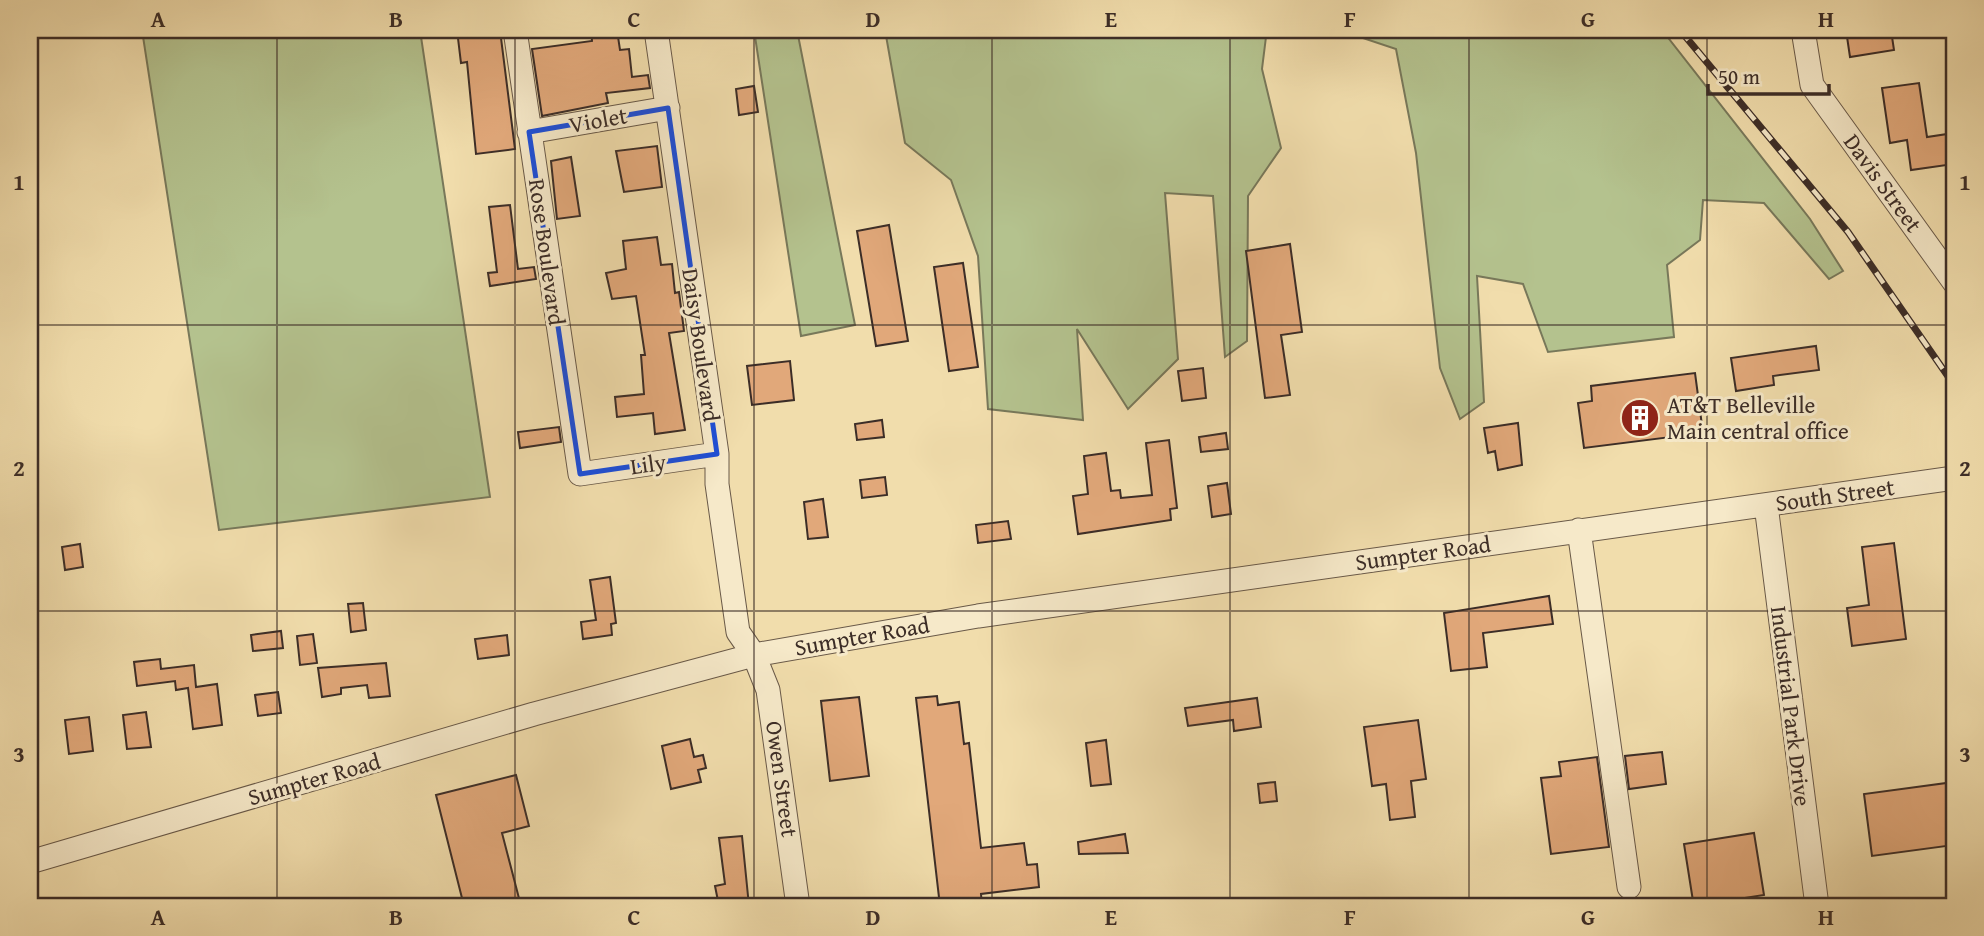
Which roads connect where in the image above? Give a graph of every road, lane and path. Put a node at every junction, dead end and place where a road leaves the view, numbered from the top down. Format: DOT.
graph roads {
  1 [pos="514,30"];
  2 [pos="656,30"];
  3 [pos="1803,30"];
  4 [pos="668,108"];
  5 [pos="529,132"];
  6 [pos="1954,282"];
  7 [pos="716,454"];
  8 [pos="580,474"];
  9 [pos="1954,478"];
  10 [pos="1766,505"];
  11 [pos="1715,512"];
  12 [pos="1580,530"];
  13 [pos="754,655"];
  14 [pos="30,862"];
  15 [pos="1629,887"];
  16 [pos="798,906"];
  17 [pos="1817,906"];
  1 -- 5 [label="street, Rose Boulevard"];
  2 -- 4 [label="street, Daisy Boulevard"];
  3 -- 6 [label="street, Davis Street"];
  4 -- 5 [label="street, Violet"];
  4 -- 7 [label="street, Daisy Boulevard"];
  5 -- 8 [label="street, Rose Boulevard"];
  7 -- 8 [label="street, Lily"];
  7 -- 13 [label="street, Daisy Boulevard"];
  9 -- 10 [label="street, South Street"];
  10 -- 11 [label="street, South Street"];
  10 -- 17 [label="street, Industrial Park Drive"];
  11 -- 12 [label="street, Sumpter Road"];
  12 -- 13 [label="street, Sumpter Road"];
  12 -- 15 [label="street"];
  13 -- 14 [label="street, Sumpter Road"];
  13 -- 16 [label="street, Owen Street"];
}
